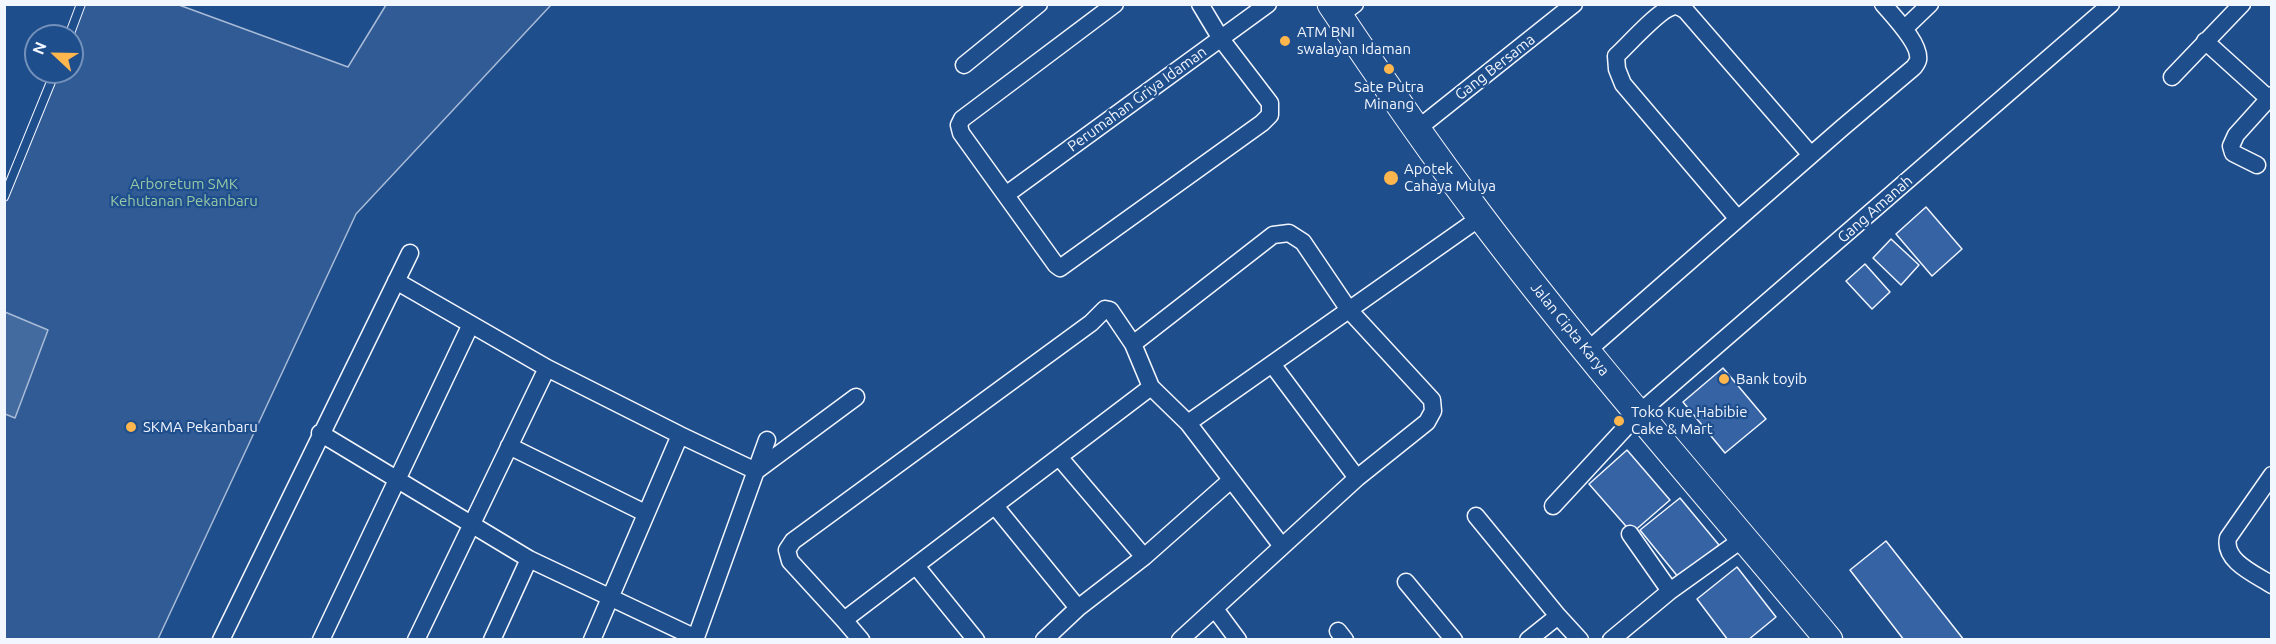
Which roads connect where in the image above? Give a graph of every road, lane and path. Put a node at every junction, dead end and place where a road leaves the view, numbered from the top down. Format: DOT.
graph roads {
  1 [pos="81,4"];
  2 [pos="1039,4"];
  3 [pos="1114,4"];
  4 [pos="1200,4"];
  5 [pos="1268,4"];
  6 [pos="1574,4"];
  7 [pos="1883,4"];
  8 [pos="1930,4"];
  9 [pos="2111,4"];
  10 [pos="2242,4"];
  11 [pos="1342,8"];
  12 [pos="74,24"];
  13 [pos="1904,29"];
  14 [pos="1221,39"];
  15 [pos="2205,41"];
  16 [pos="964,64"];
  17 [pos="2172,77"];
  18 [pos="50,84"];
  19 [pos="2270,97"];
  20 [pos="1416,130"];
  21 [pos="1811,155"];
  22 [pos="2257,165"];
  23 [pos="1007,194"];
  24 [pos="4,197"];
  25 [pos="1481,218"];
  26 [pos="1737,219"];
  27 [pos="410,253"];
  28 [pos="396,281"];
  29 [pos="1349,310"];
  30 [pos="471,324"];
  31 [pos="1133,344"];
  32 [pos="1587,351"];
  33 [pos="1272,364"];
  34 [pos="547,368"];
  35 [pos="1151,387"];
  36 [pos="856,397"];
  37 [pos="1639,413"];
  38 [pos="1188,423"];
  39 [pos="320,433"];
  40 [pos="680,435"];
  41 [pos="767,440"];
  42 [pos="509,446"];
  43 [pos="1059,457"];
  44 [pos="756,471"];
  45 [pos="2271,475"];
  46 [pos="1357,478"];
  47 [pos="397,479"];
  48 [pos="1231,480"];
  49 [pos="995,506"];
  50 [pos="1553,506"];
  51 [pos="645,513"];
  52 [pos="1476,516"];
  53 [pos="471,524"];
  54 [pos="1630,534"];
  55 [pos="1744,538"];
  56 [pos="1281,545"];
  57 [pos="1144,557"];
  58 [pos="529,559"];
  59 [pos="916,566"];
  60 [pos="1406,582"];
  61 [pos="2271,585"];
  62 [pos="1670,591"];
  63 [pos="610,597"];
  64 [pos="1078,608"];
  65 [pos="1215,609"];
  66 [pos="1558,616"];
  67 [pos="844,620"];
  68 [pos="221,639"];
  69 [pos="321,639"];
  70 [pos="416,639"];
  71 [pos="492,639"];
  72 [pos="592,639"];
  73 [pos="695,639"];
  74 [pos="861,639"];
  75 [pos="975,639"];
  76 [pos="1044,639"];
  77 [pos="1180,639"];
  78 [pos="1238,639"];
  79 [pos="1454,639"];
  80 [pos="1528,639"];
  81 [pos="1580,639"];
  82 [pos="1611,639"];
  83 [pos="1829,639"];
  1 -- 12 [label="lane"];
  2 -- 16 [label="street"];
  3 -- 23 [label="street"];
  4 -- 14 [label="street"];
  5 -- 14 [label="street, Perumahan Griya Idaman"];
  6 -- 20 [label="street, Gang Bersama"];
  7 -- 13 [label="street"];
  8 -- 13 [label="street"];
  9 -- 37 [label="street, Gang Amanah"];
  10 -- 15 [label="street"];
  11 -- 20 [label="main road, Jalan Cipta Karya"];
  13 -- 21 [label="street"];
  14 -- 23 [label="street, Perumahan Griya Idaman"];
  14 -- 23 [label="street"];
  15 -- 17 [label="street"];
  15 -- 19 [label="street"];
  18 -- 24 [label="lane"];
  19 -- 22 [label="street"];
  20 -- 25 [label="main road, Jalan Cipta Karya"];
  21 -- 26 [label="street"];
  21 -- 26 [label="street"];
  25 -- 29 [label="street"];
  25 -- 32 [label="main road, Jalan Cipta Karya"];
  26 -- 32 [label="street"];
  27 -- 28 [label="street"];
  28 -- 30 [label="street"];
  28 -- 39 [label="street"];
  29 -- 31 [label="street"];
  29 -- 33 [label="street"];
  29 -- 46 [label="street"];
  30 -- 34 [label="street"];
  30 -- 47 [label="street"];
  31 -- 35 [label="street"];
  31 -- 67 [label="street"];
  32 -- 37 [label="main road, Jalan Cipta Karya"];
  33 -- 38 [label="street"];
  33 -- 46 [label="street"];
  34 -- 40 [label="street"];
  34 -- 42 [label="street"];
  35 -- 38 [label="street"];
  35 -- 43 [label="street"];
  36 -- 44 [label="street"];
  37 -- 50 [label="street, Gang Amanah"];
  37 -- 55 [label="main road, Jalan Cipta Karya"];
  38 -- 48 [label="street"];
  39 -- 47 [label="street"];
  39 -- 68 [label="street"];
  40 -- 44 [label="street"];
  40 -- 51 [label="street"];
  41 -- 44 [label="street"];
  42 -- 51 [label="street"];
  42 -- 53 [label="street"];
  43 -- 49 [label="street"];
  43 -- 57 [label="street"];
  44 -- 73 [label="street"];
  45 -- 61 [label="street"];
  46 -- 56 [label="street"];
  47 -- 53 [label="street"];
  47 -- 69 [label="street"];
  48 -- 56 [label="street"];
  48 -- 57 [label="street"];
  49 -- 59 [label="street"];
  49 -- 64 [label="street"];
  51 -- 63 [label="street"];
  52 -- 66 [label="street"];
  53 -- 58 [label="street"];
  53 -- 70 [label="street"];
  54 -- 62 [label="street"];
  55 -- 62 [label="street"];
  55 -- 83 [label="main road, Jalan Cipta Karya"];
  56 -- 65 [label="street"];
  57 -- 64 [label="street"];
  58 -- 63 [label="street"];
  58 -- 71 [label="street"];
  59 -- 67 [label="street"];
  59 -- 75 [label="street"];
  60 -- 79 [label="street"];
  62 -- 82 [label="street"];
  63 -- 72 [label="street"];
  63 -- 73 [label="street"];
  64 -- 76 [label="street"];
  65 -- 77 [label="street"];
  65 -- 78 [label="street"];
  66 -- 80 [label="street"];
  66 -- 81 [label="street"];
  67 -- 74 [label="street"];
}
